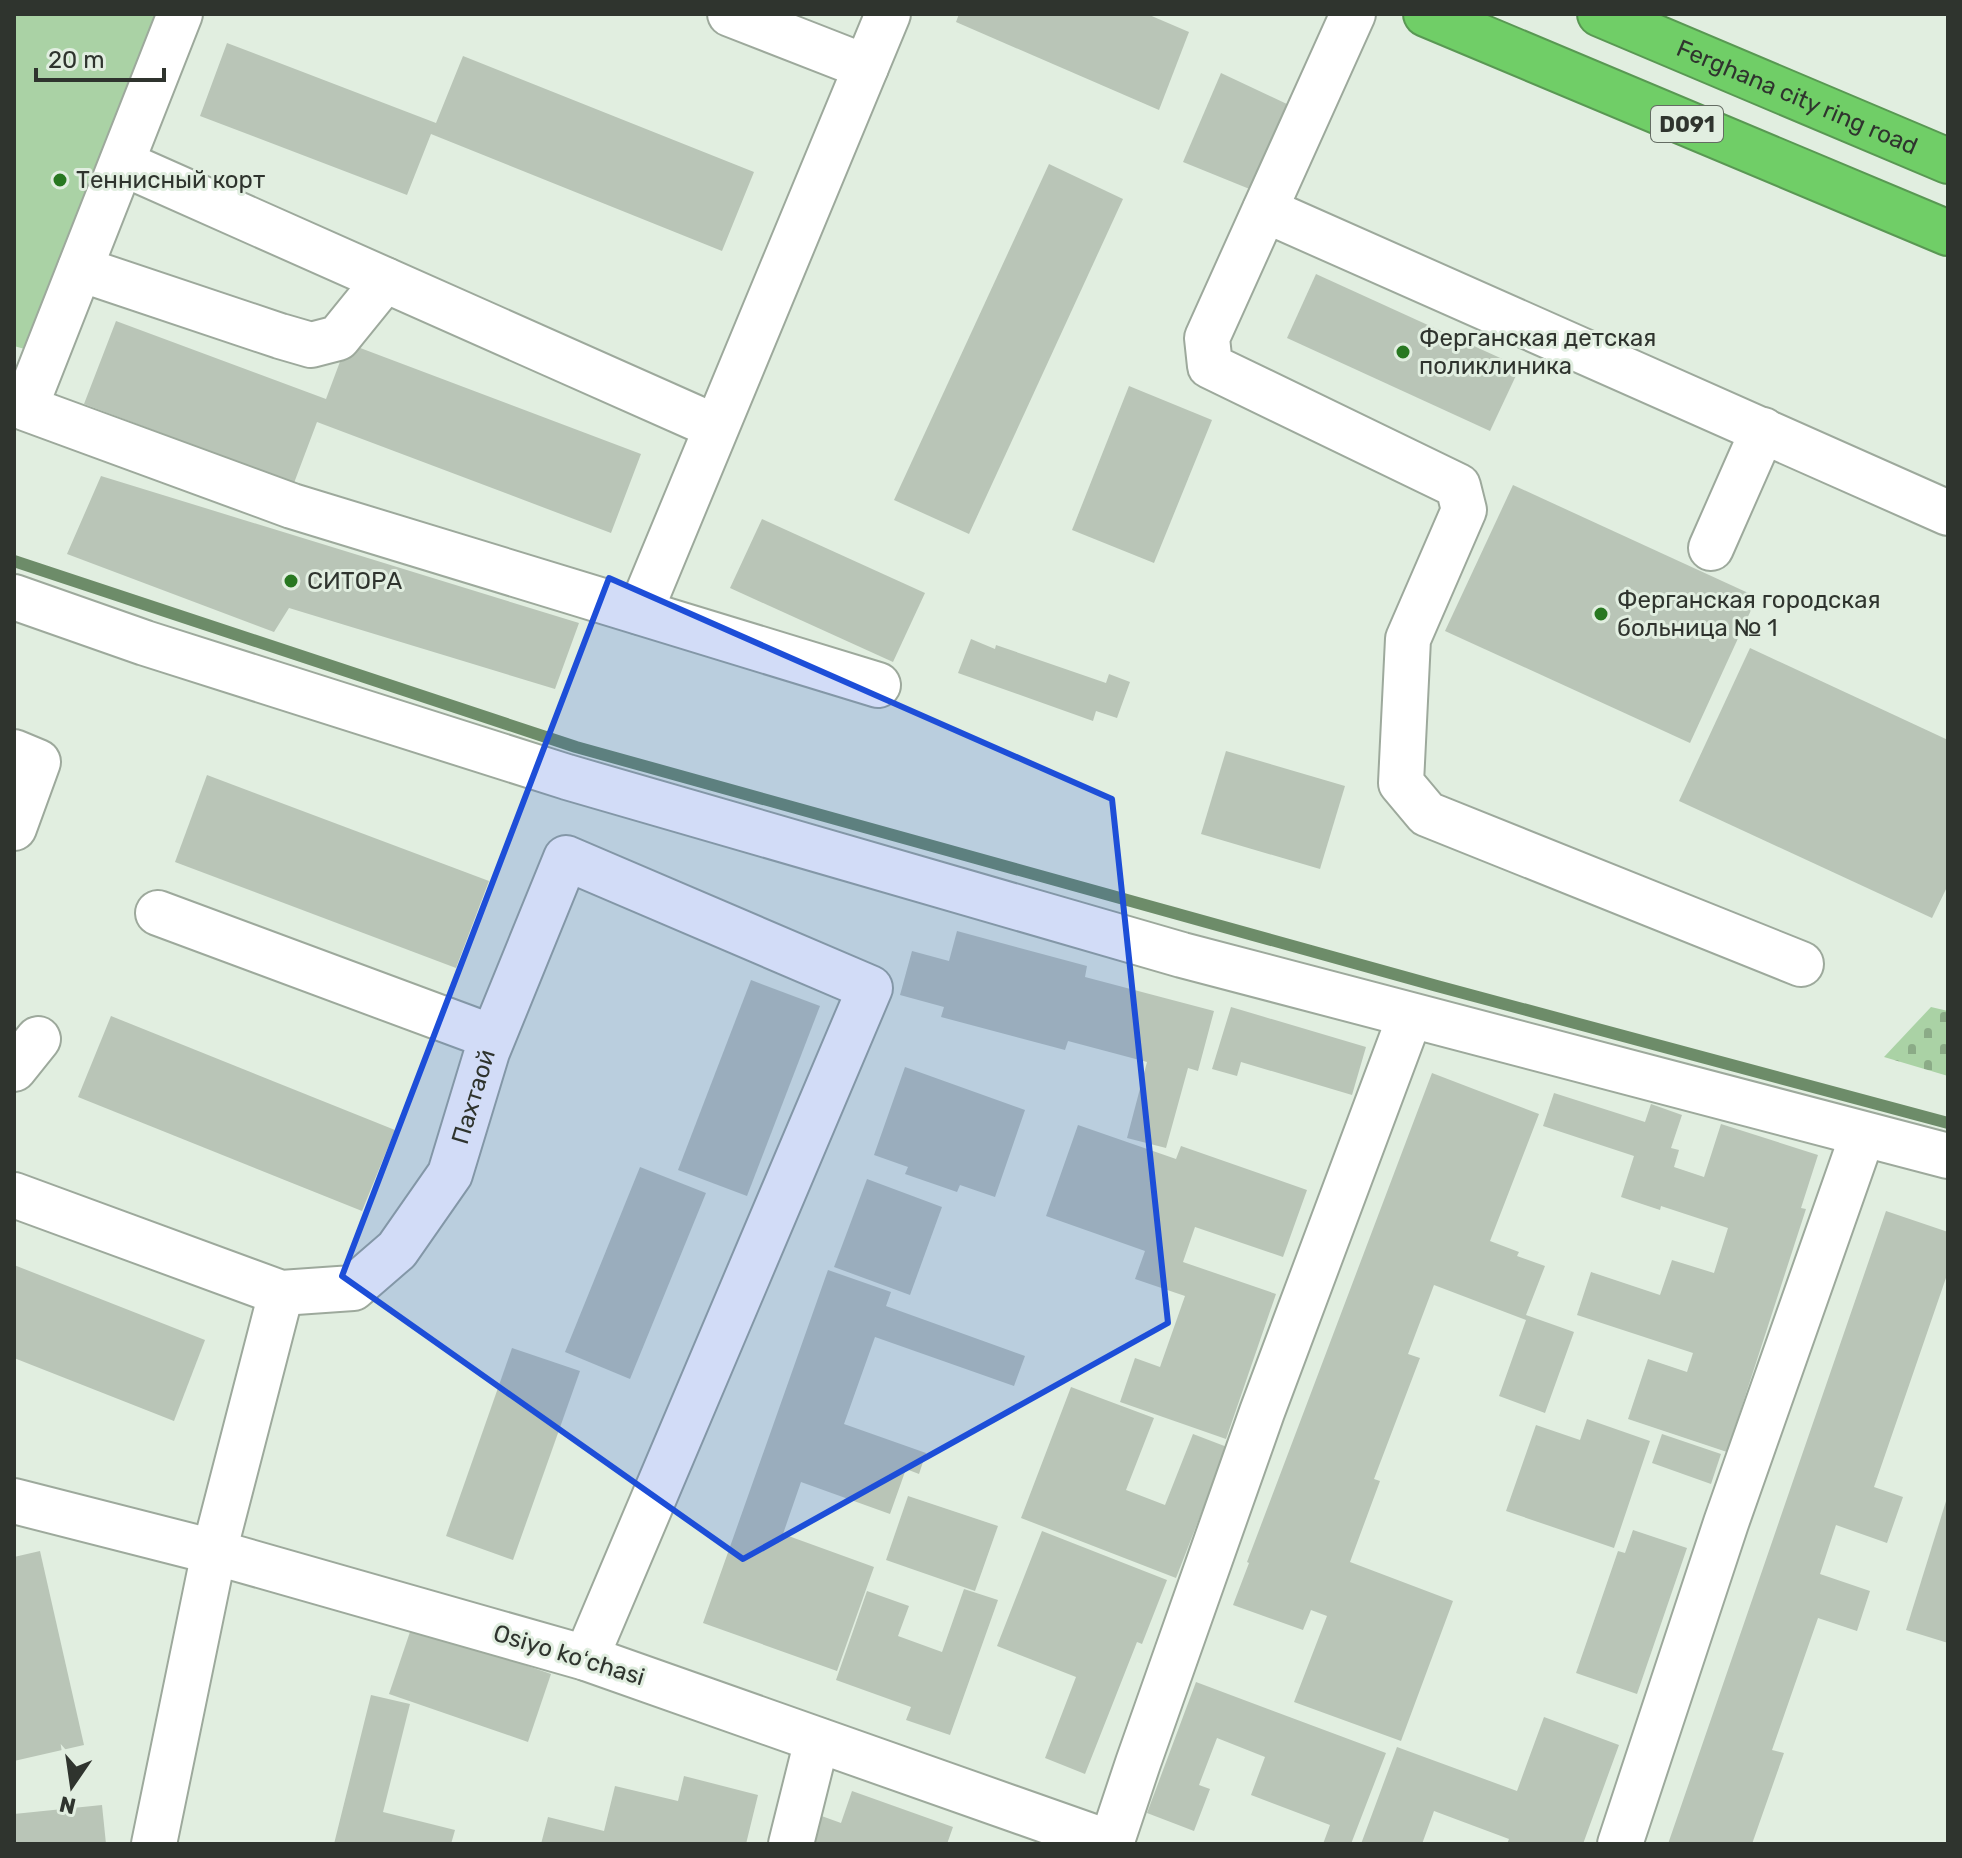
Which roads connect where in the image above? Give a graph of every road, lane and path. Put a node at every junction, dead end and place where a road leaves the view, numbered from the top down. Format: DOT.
graph roads {
  1 [pos="180,14"];
  2 [pos="730,14"];
  3 [pos="888,14"];
  4 [pos="1353,14"];
  5 [pos="1426,14"];
  6 [pos="1600,14"];
  7 [pos="866,67"];
  8 [pos="1948,161"];
  9 [pos="122,163"];
  10 [pos="1265,210"];
  11 [pos="1948,233"];
  12 [pos="80,269"];
  13 [pos="385,280"];
  14 [pos="20,408"];
  15 [pos="716,427"];
  16 [pos="1763,430"];
  17 [pos="1948,513"];
  18 [pos="1711,548"];
  19 [pos="14,597"];
  20 [pos="14,612"];
  21 [pos="640,612"];
  22 [pos="878,685"];
  23 [pos="14,752"];
  24 [pos="14,828"];
  25 [pos="158,913"];
  26 [pos="1801,964"];
  27 [pos="1406,1027"];
  28 [pos="492,1037"];
  29 [pos="1858,1148"];
  30 [pos="1948,1156"];
  31 [pos="1948,1170"];
  32 [pos="14,1195"];
  33 [pos="281,1293"];
  34 [pos="14,1501"];
  35 [pos="214,1552"];
  36 [pos="586,1658"];
  37 [pos="817,1740"];
  38 [pos="154,1844"];
  39 [pos="791,1844"];
  40 [pos="1112,1844"];
  41 [pos="1620,1844"];
  1 -- 9 [label="street"];
  2 -- 7 [label="street"];
  3 -- 7 [label="street"];
  4 -- 10 [label="street"];
  5 -- 11 [label="highway, D091"];
  6 -- 8 [label="highway, Ferghana city ring road"];
  7 -- 15 [label="street"];
  9 -- 12 [label="street"];
  9 -- 13 [label="street"];
  10 -- 16 [label="street"];
  10 -- 26 [label="street"];
  12 -- 13 [label="street"];
  12 -- 14 [label="street"];
  13 -- 15 [label="street"];
  14 -- 21 [label="street"];
  15 -- 21 [label="street"];
  16 -- 17 [label="street"];
  16 -- 18 [label="street"];
  19 -- 30 [label="street"];
  20 -- 27 [label="street"];
  21 -- 22 [label="street"];
  23 -- 24 [label="street"];
  25 -- 28 [label="street"];
  27 -- 29 [label="street"];
  27 -- 40 [label="street"];
  28 -- 33 [label="street, Пахтаой"];
  28 -- 36 [label="street, Пахтаой"];
  29 -- 31 [label="street"];
  29 -- 41 [label="street"];
  32 -- 33 [label="street, Пахтаой"];
  33 -- 35 [label="street"];
  34 -- 35 [label="street, Osiyo koʻchasi"];
  35 -- 36 [label="street, Osiyo koʻchasi"];
  35 -- 38 [label="street"];
  36 -- 37 [label="street, Osiyo koʻchasi"];
  37 -- 39 [label="street"];
  37 -- 40 [label="street, Osiyo koʻchasi"];
}
